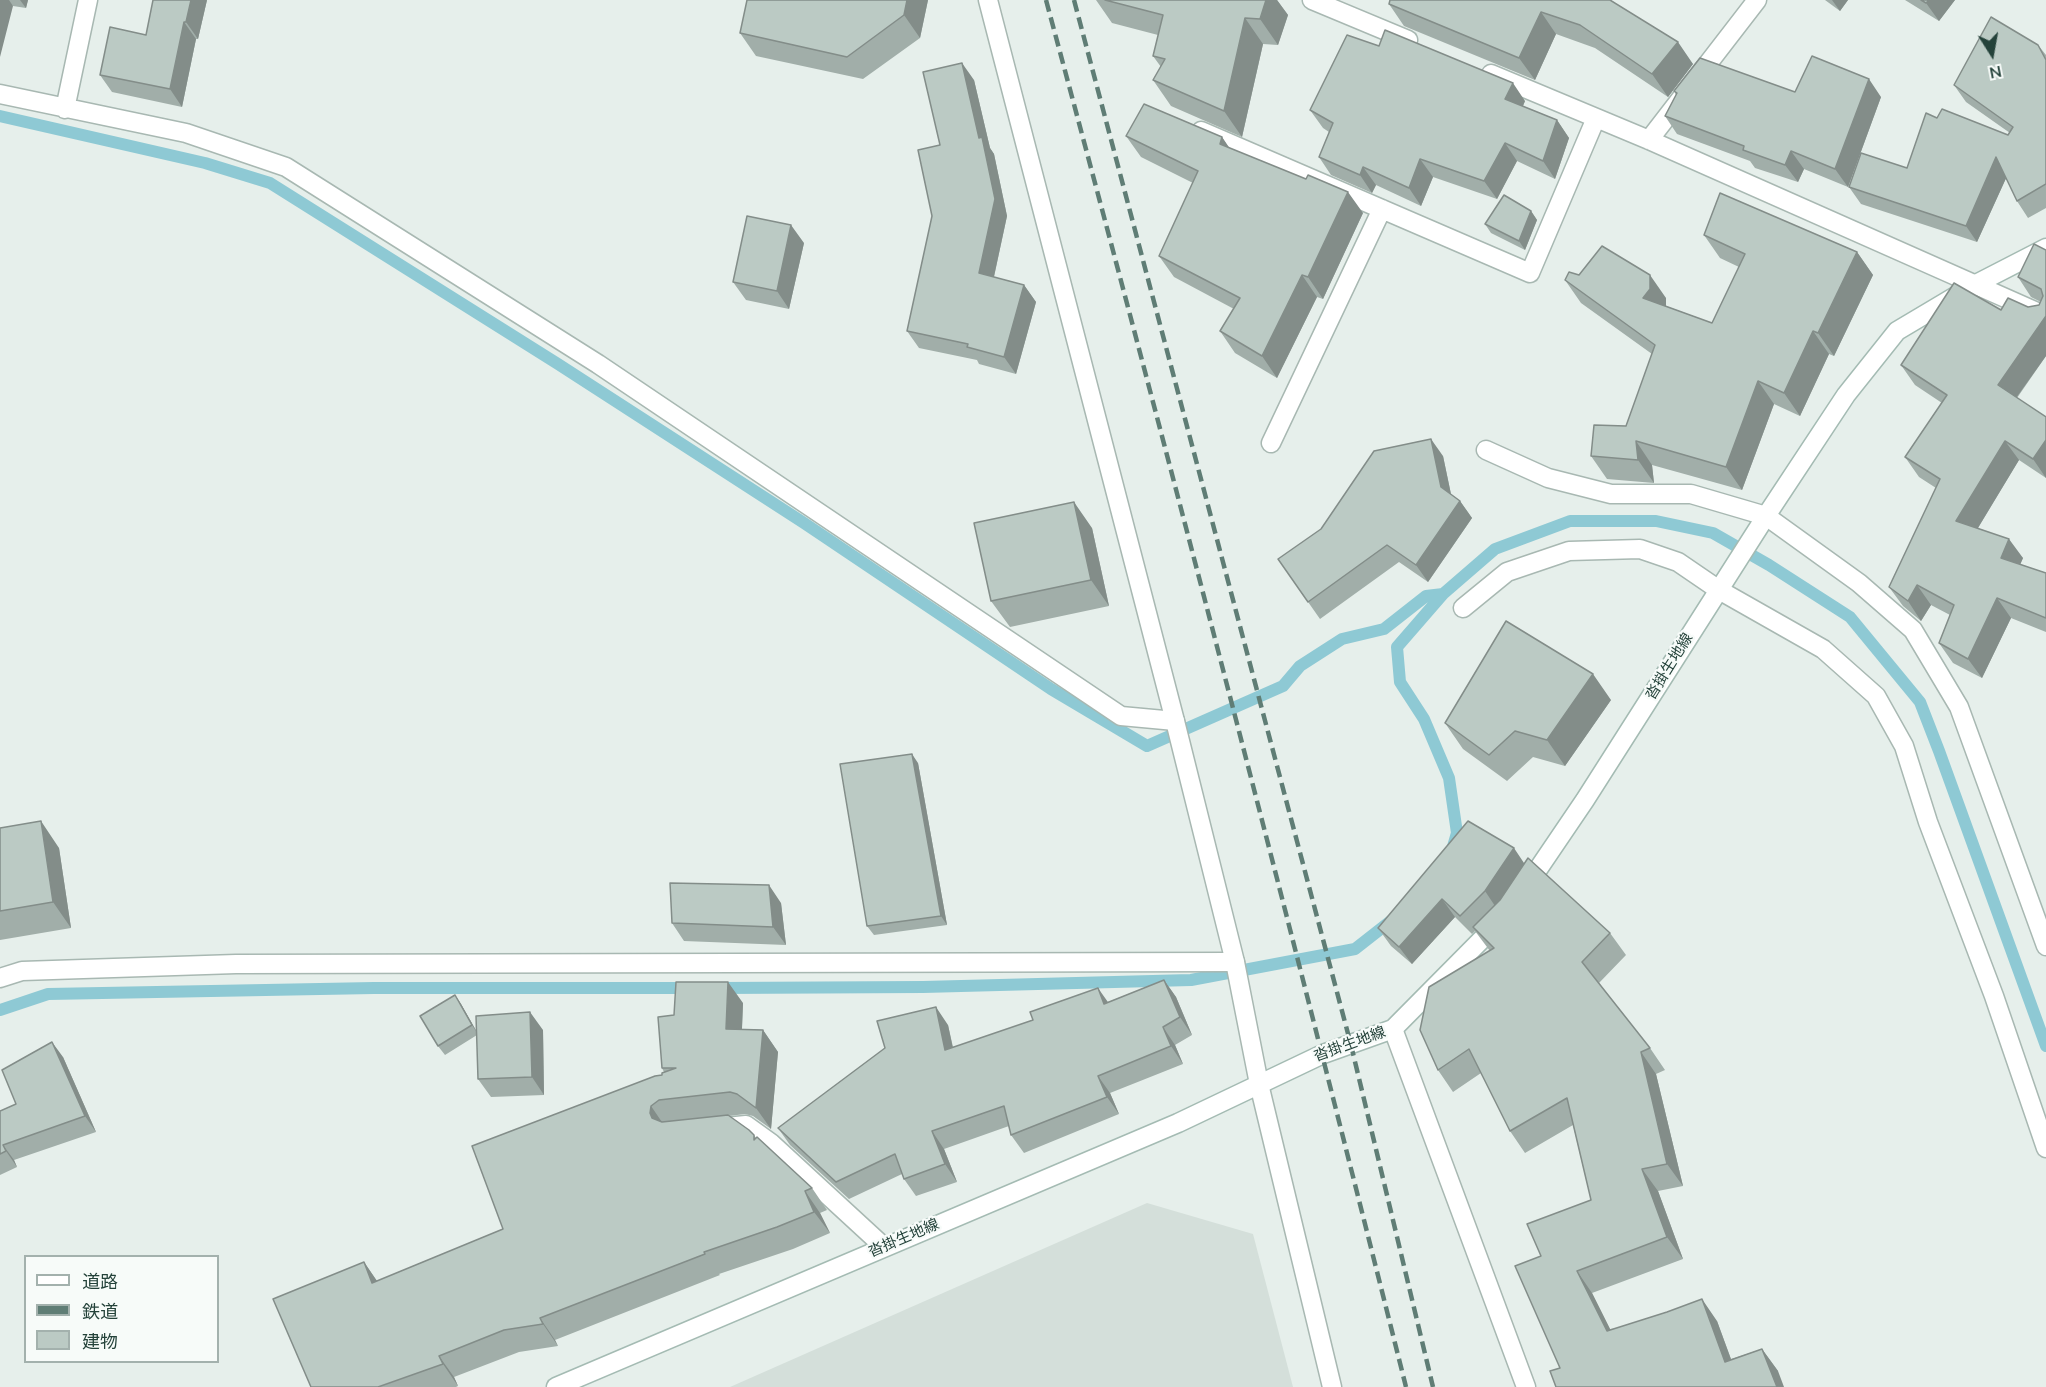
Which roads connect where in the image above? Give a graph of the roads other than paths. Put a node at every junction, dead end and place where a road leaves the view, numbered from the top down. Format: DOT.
graph roads {
  1 [pos="88,0"];
  2 [pos="988,0"];
  3 [pos="1312,0"];
  4 [pos="1758,0"];
  5 [pos="1335,4"];
  6 [pos="1421,45"];
  7 [pos="1476,68"];
  8 [pos="0,94"];
  9 [pos="65,109"];
  10 [pos="1596,118"];
  11 [pos="1186,124"];
  12 [pos="1649,140"];
  13 [pos="1382,209"];
  14 [pos="2046,248"];
  15 [pos="1976,284"];
  16 [pos="2046,316"];
  17 [pos="1271,443"];
  18 [pos="1486,450"];
  19 [pos="1766,516"];
  20 [pos="1724,582"];
  21 [pos="1463,608"];
  22 [pos="1175,721"];
  23 [pos="2046,946"];
  24 [pos="1235,962"];
  25 [pos="0,978"];
  26 [pos="1393,1029"];
  27 [pos="1258,1084"];
  28 [pos="699,1131"];
  29 [pos="2046,1148"];
  30 [pos="884,1248"];
  31 [pos="556,1387"];
  32 [pos="1332,1387"];
  33 [pos="1526,1387"];
  1 -- 9 [label="street"];
  2 -- 22 [label="street"];
  3 -- 5 [label="street"];
  4 -- 12 [label="street"];
  5 -- 6 [label="street"];
  7 -- 10 [label="street"];
  8 -- 9 [label="street"];
  9 -- 22 [label="street"];
  10 -- 12 [label="street"];
  10 -- 13 [label="street"];
  11 -- 13 [label="street"];
  12 -- 15 [label="street"];
  13 -- 17 [label="street"];
  14 -- 15 [label="street, 沓掛生地線"];
  15 -- 16 [label="street"];
  15 -- 19 [label="street, 沓掛生地線"];
  18 -- 19 [label="street"];
  19 -- 20 [label="street, 沓掛生地線"];
  19 -- 23 [label="street"];
  20 -- 21 [label="street"];
  20 -- 26 [label="street, 沓掛生地線"];
  20 -- 29 [label="street"];
  22 -- 24 [label="street"];
  24 -- 25 [label="street"];
  24 -- 27 [label="street"];
  26 -- 27 [label="street, 沓掛生地線"];
  26 -- 33 [label="street"];
  27 -- 30 [label="street, 沓掛生地線"];
  27 -- 32 [label="street"];
  28 -- 30 [label="street"];
  30 -- 31 [label="street, 沓掛生地線"];
}
